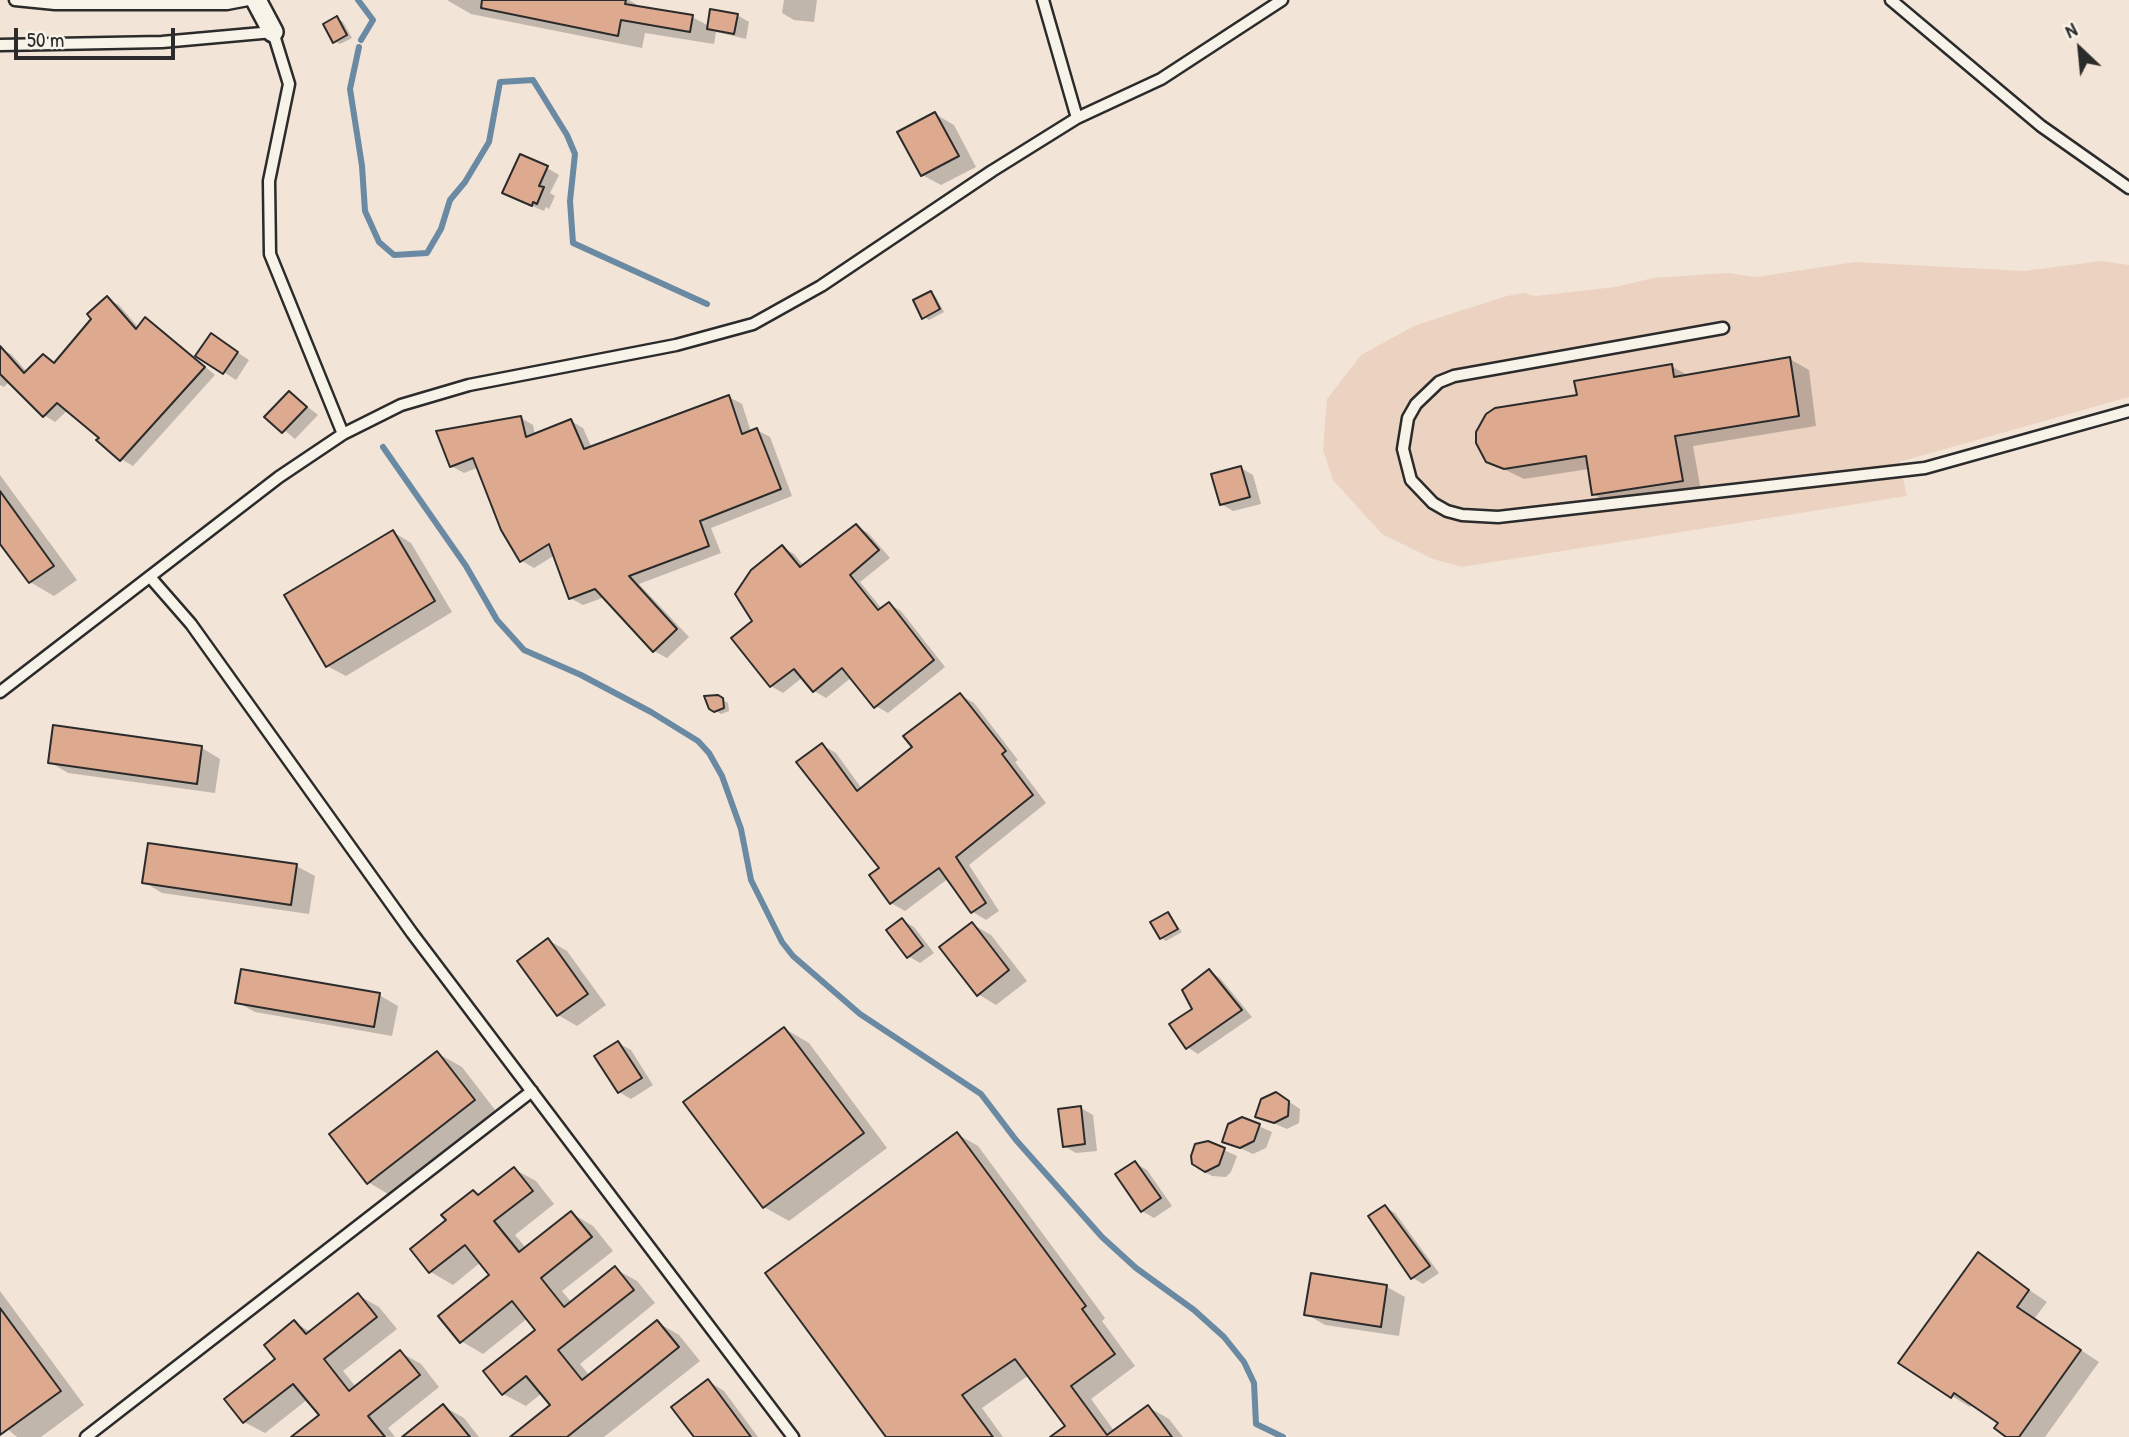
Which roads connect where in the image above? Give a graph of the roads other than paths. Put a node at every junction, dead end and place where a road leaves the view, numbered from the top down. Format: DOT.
graph roads {
  1 [pos="15,0"];
  2 [pos="248,0"];
  3 [pos="256,0"];
  4 [pos="1043,0"];
  5 [pos="1282,0"];
  6 [pos="1891,0"];
  7 [pos="273,32"];
  8 [pos="0,45"];
  9 [pos="1077,118"];
  10 [pos="2129,188"];
  11 [pos="1723,328"];
  12 [pos="2129,411"];
  13 [pos="343,434"];
  14 [pos="150,577"];
  15 [pos="0,692"];
  16 [pos="532,1091"];
  17 [pos="86,1437"];
  18 [pos="793,1437"];
  1 -- 2 [label="lane"];
  3 -- 7 [label="street"];
  4 -- 9 [label="lane"];
  5 -- 9 [label="lane"];
  6 -- 10 [label="lane"];
  7 -- 8 [label="lane"];
  7 -- 13 [label="lane"];
  9 -- 13 [label="lane"];
  11 -- 12 [label="lane"];
  13 -- 14 [label="lane"];
  14 -- 15 [label="lane"];
  14 -- 16 [label="lane"];
  16 -- 17 [label="lane"];
  16 -- 18 [label="lane"];
}
